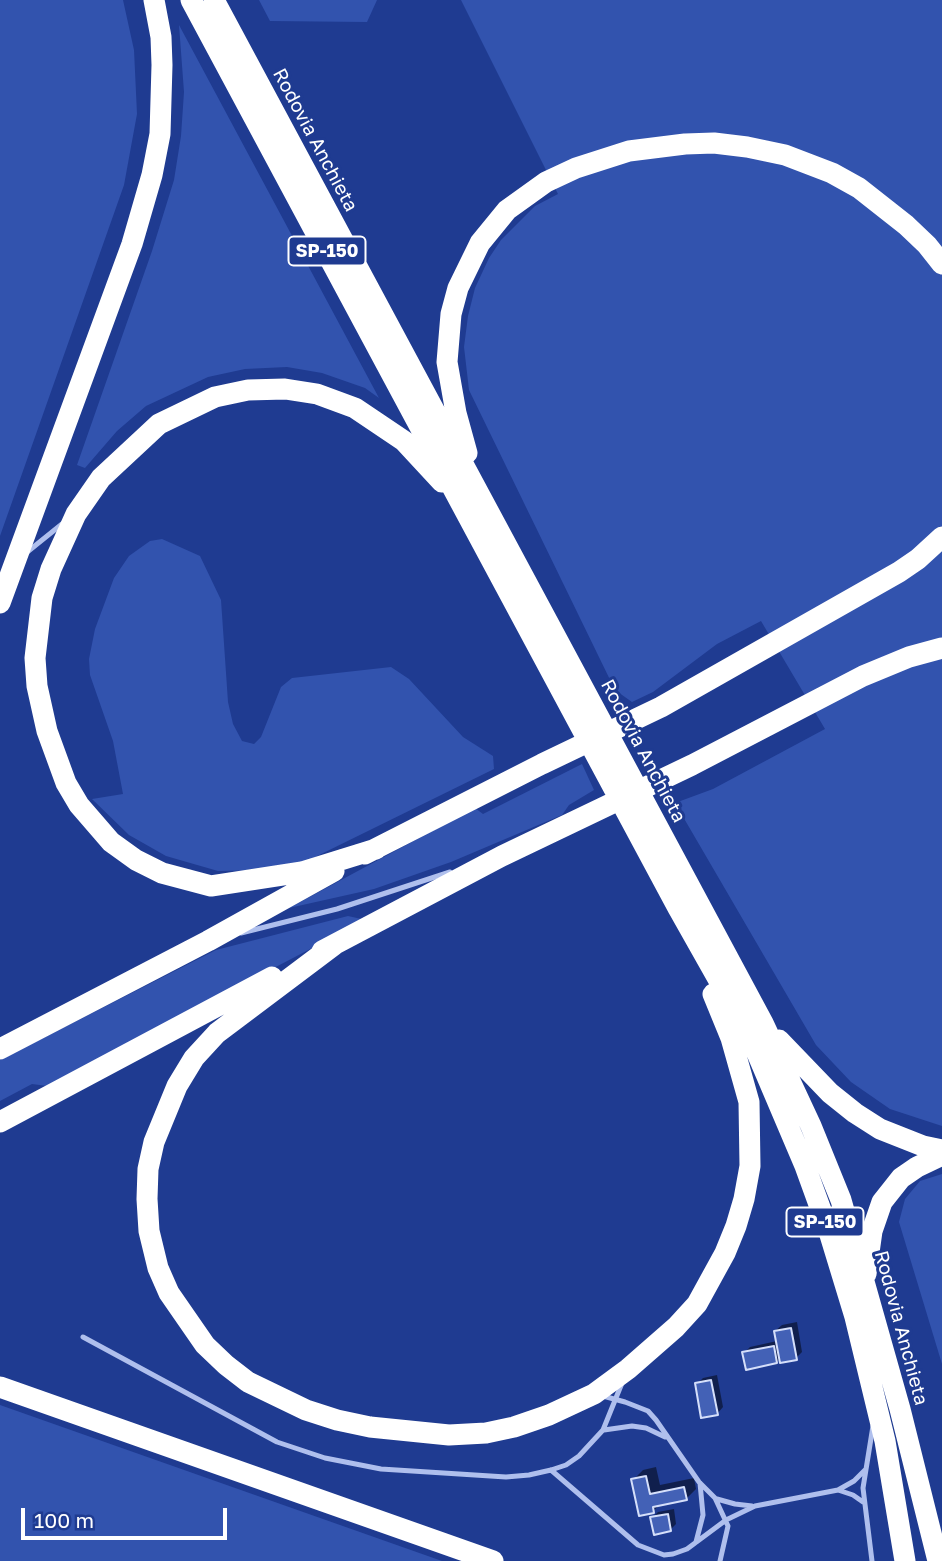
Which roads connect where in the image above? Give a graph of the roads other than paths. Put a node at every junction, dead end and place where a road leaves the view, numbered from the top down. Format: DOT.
graph roads {
  1 [pos="154,0"];
  2 [pos="191,0"];
  3 [pos="214,0"];
  4 [pos="942,264"];
  5 [pos="471,498"];
  6 [pos="76,513"];
  7 [pos="942,537"];
  8 [pos="15,562"];
  9 [pos="0,603"];
  10 [pos="942,648"];
  11 [pos="376,849"];
  12 [pos="502,856"];
  13 [pos="464,868"];
  14 [pos="451,872"];
  15 [pos="678,908"];
  16 [pos="208,941"];
  17 [pos="334,945"];
  18 [pos="764,1023"];
  19 [pos="0,1049"];
  20 [pos="0,1122"];
  21 [pos="942,1152"];
  22 [pos="865,1279"];
  23 [pos="83,1337"];
  24 [pos="628,1369"];
  25 [pos="0,1387"];
  26 [pos="594,1394"];
  27 [pos="875,1398"];
  28 [pos="615,1399"];
  29 [pos="603,1430"];
  30 [pos="668,1438"];
  31 [pos="551,1470"];
  32 [pos="865,1471"];
  33 [pos="699,1482"];
  34 [pos="838,1490"];
  35 [pos="715,1498"];
  36 [pos="864,1502"];
  37 [pos="755,1506"];
  38 [pos="726,1520"];
  39 [pos="696,1542"];
  40 [pos="493,1561"];
  41 [pos="720,1561"];
  42 [pos="872,1561"];
  43 [pos="905,1561"];
  44 [pos="938,1561"];
  1 -- 8 [label="highway"];
  2 -- 5 [label="highway, Rodovia Anchieta / SP-150"];
  3 -- 5 [label="highway, Rodovia Anchieta / SP-150"];
  4 -- 5 [label="highway"];
  5 -- 6 [label="highway"];
  5 -- 15 [label="highway, Rodovia Anchieta / SP-150"];
  5 -- 18 [label="highway, Rodovia Anchieta / SP-150"];
  6 -- 8 [label="lane"];
  6 -- 11 [label="highway"];
  7 -- 11 [label="highway"];
  8 -- 9 [label="highway"];
  10 -- 12 [label="highway"];
  11 -- 16 [label="highway"];
  12 -- 13 [label="lane"];
  12 -- 17 [label="highway"];
  14 -- 16 [label="lane"];
  15 -- 24 [label="highway"];
  15 -- 27 [label="highway, Rodovia Anchieta / SP-150"];
  16 -- 19 [label="highway"];
  17 -- 20 [label="highway"];
  17 -- 26 [label="highway"];
  18 -- 21 [label="highway"];
  18 -- 22 [label="highway, Rodovia Anchieta / SP-150"];
  21 -- 22 [label="highway"];
  22 -- 44 [label="highway, Rodovia Anchieta / SP-150"];
  23 -- 31 [label="lane"];
  24 -- 26 [label="highway"];
  24 -- 28 [label="lane"];
  25 -- 40 [label="highway"];
  26 -- 28 [label="lane"];
  27 -- 32 [label="lane"];
  27 -- 43 [label="highway, Rodovia Anchieta / SP-150"];
  28 -- 29 [label="lane"];
  28 -- 30 [label="lane"];
  29 -- 30 [label="lane"];
  29 -- 31 [label="lane"];
  30 -- 33 [label="lane"];
  31 -- 39 [label="lane"];
  32 -- 34 [label="lane"];
  32 -- 36 [label="lane"];
  33 -- 35 [label="lane"];
  33 -- 39 [label="lane"];
  34 -- 36 [label="lane"];
  34 -- 37 [label="lane"];
  35 -- 37 [label="lane"];
  35 -- 38 [label="lane"];
  36 -- 42 [label="lane"];
  37 -- 38 [label="lane"];
  38 -- 39 [label="lane"];
  38 -- 41 [label="lane"];
}
